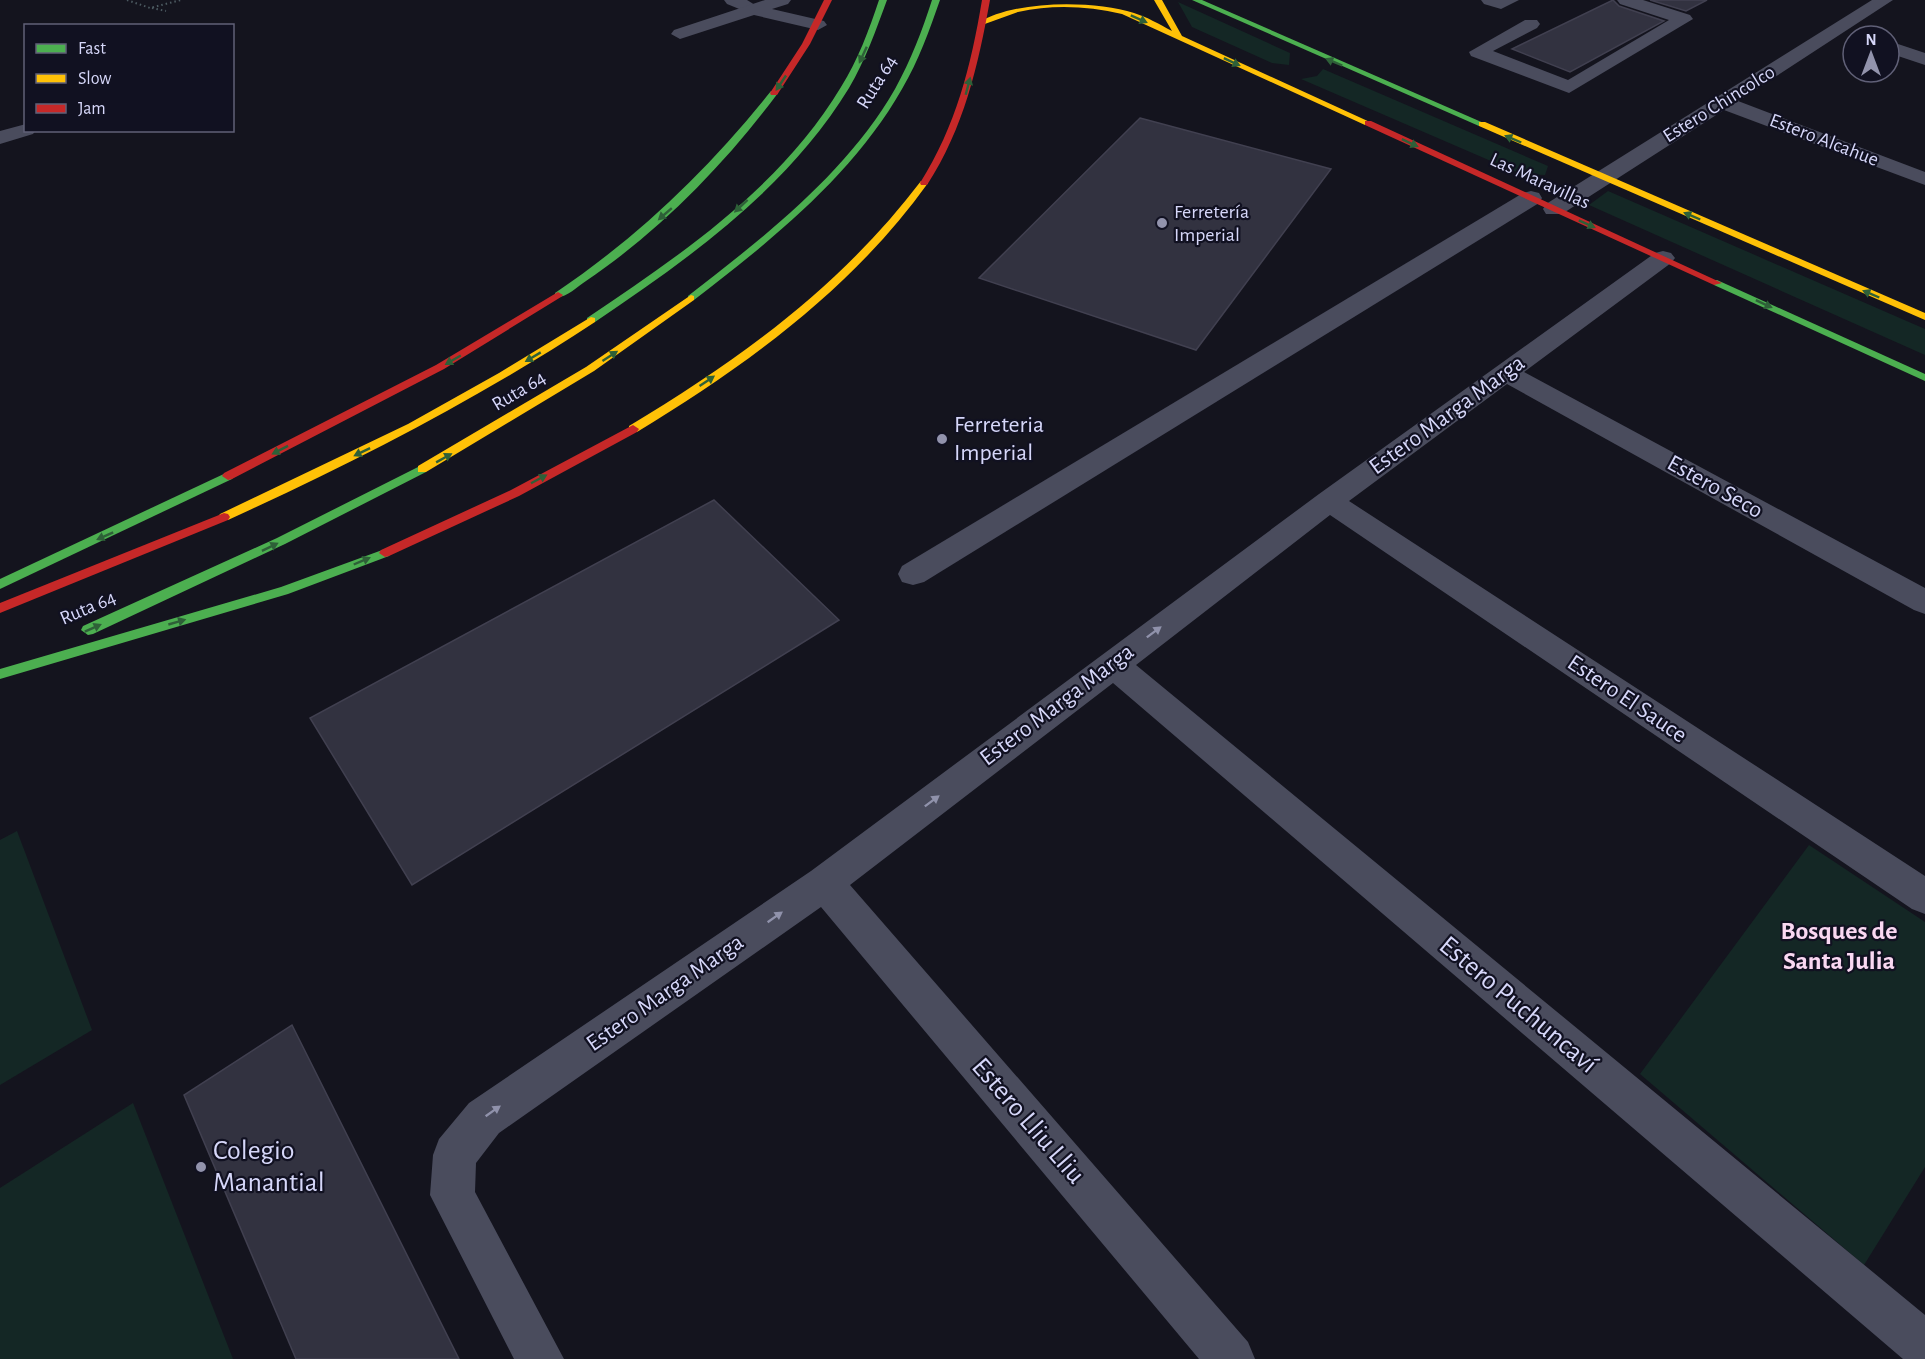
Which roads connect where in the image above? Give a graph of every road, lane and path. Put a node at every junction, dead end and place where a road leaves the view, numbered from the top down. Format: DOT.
graph roads {
  1 [pos="127,0"];
  2 [pos="181,0"];
  3 [pos="733,0"];
  4 [pos="782,0"];
  5 [pos="828,0"];
  6 [pos="883,0"];
  7 [pos="936,0"];
  8 [pos="986,0"];
  9 [pos="1158,0"];
  10 [pos="1196,0"];
  11 [pos="1490,0"];
  12 [pos="1510,0"];
  13 [pos="1626,0"];
  14 [pos="1884,0"];
  15 [pos="150,8"];
  16 [pos="754,10"];
  17 [pos="166,11"];
  18 [pos="982,23"];
  19 [pos="1531,24"];
  20 [pos="1856,24"];
  21 [pos="818,25"];
  22 [pos="680,34"];
  23 [pos="1841,36"];
  24 [pos="1179,38"];
  25 [pos="1901,51"];
  26 [pos="1925,59"];
  27 [pos="1291,73"];
  28 [pos="1266,77"];
  29 [pos="1722,102"];
  30 [pos="24,131"];
  31 [pos="0,138"];
  32 [pos="1603,178"];
  33 [pos="1925,179"];
  34 [pos="1542,203"];
  35 [pos="1663,258"];
  36 [pos="1925,317"];
  37 [pos="1506,373"];
  38 [pos="1925,378"];
  39 [pos="1329,501"];
  40 [pos="913,574"];
  41 [pos="0,584"];
  42 [pos="1925,602"];
  43 [pos="0,608"];
  44 [pos="78,634"];
  45 [pos="55,643"];
  46 [pos="1112,663"];
  47 [pos="0,666"];
  48 [pos="0,674"];
  49 [pos="824,883"];
  50 [pos="1925,897"];
  51 [pos="1925,1346"];
  52 [pos="540,1359"];
  53 [pos="1231,1359"];
  1 -- 15 [label="path"];
  2 -- 15 [label="path"];
  3 -- 16 [label="street"];
  4 -- 16 [label="street"];
  5 -- 21 [label="main road"];
  6 -- 43 [label="main road, Ruta 64, one-way"];
  44 -- 7 [label="main road, Ruta 64, one-way"];
  8 -- 18 [label="main road"];
  9 -- 24 [label="main road"];
  32 -- 10 [label="main road, Las Maravillas, one-way"];
  11 -- 12 [label="street"];
  13 -- 19 [label="street"];
  14 -- 20 [label="street, Estero Chincolco"];
  15 -- 17 [label="path"];
  16 -- 21 [label="street"];
  16 -- 22 [label="street"];
  18 -- 24 [label="main road, Las Maravillas, one-way"];
  48 -- 18 [label="main road, one-way"];
  21 -- 41 [label="main road, one-way"];
  23 -- 29 [label="street, Estero Chincolco"];
  24 -- 28 [label="main road, Las Maravillas, one-way"];
  25 -- 26 [label="street"];
  27 -- 28 [label="main road"];
  28 -- 34 [label="main road, Las Maravillas, one-way"];
  29 -- 32 [label="street, Estero Chincolco"];
  29 -- 33 [label="street, Estero Alcahue"];
  30 -- 31 [label="street"];
  32 -- 34 [label="street, Estero Chincolco"];
  36 -- 32 [label="main road, Las Maravillas, one-way"];
  34 -- 35 [label="main road, Las Maravillas, one-way"];
  34 -- 40 [label="street, Estero Chincolco"];
  35 -- 37 [label="street, Estero Marga Marga"];
  35 -- 38 [label="main road, Las Maravillas, one-way"];
  37 -- 39 [label="street, Estero Marga Marga"];
  37 -- 42 [label="street, Estero Seco"];
  46 -- 39 [label="street, Estero Marga Marga, one-way"];
  39 -- 50 [label="street, Estero El Sauce"];
  45 -- 47 [label="main road, Ruta 64"];
  49 -- 46 [label="street, Estero Marga Marga, one-way"];
  46 -- 51 [label="street, Estero Puchuncaví"];
  52 -- 49 [label="street, Estero Marga Marga, one-way"];
  49 -- 53 [label="street, Estero Lliu Lliu"];
}
